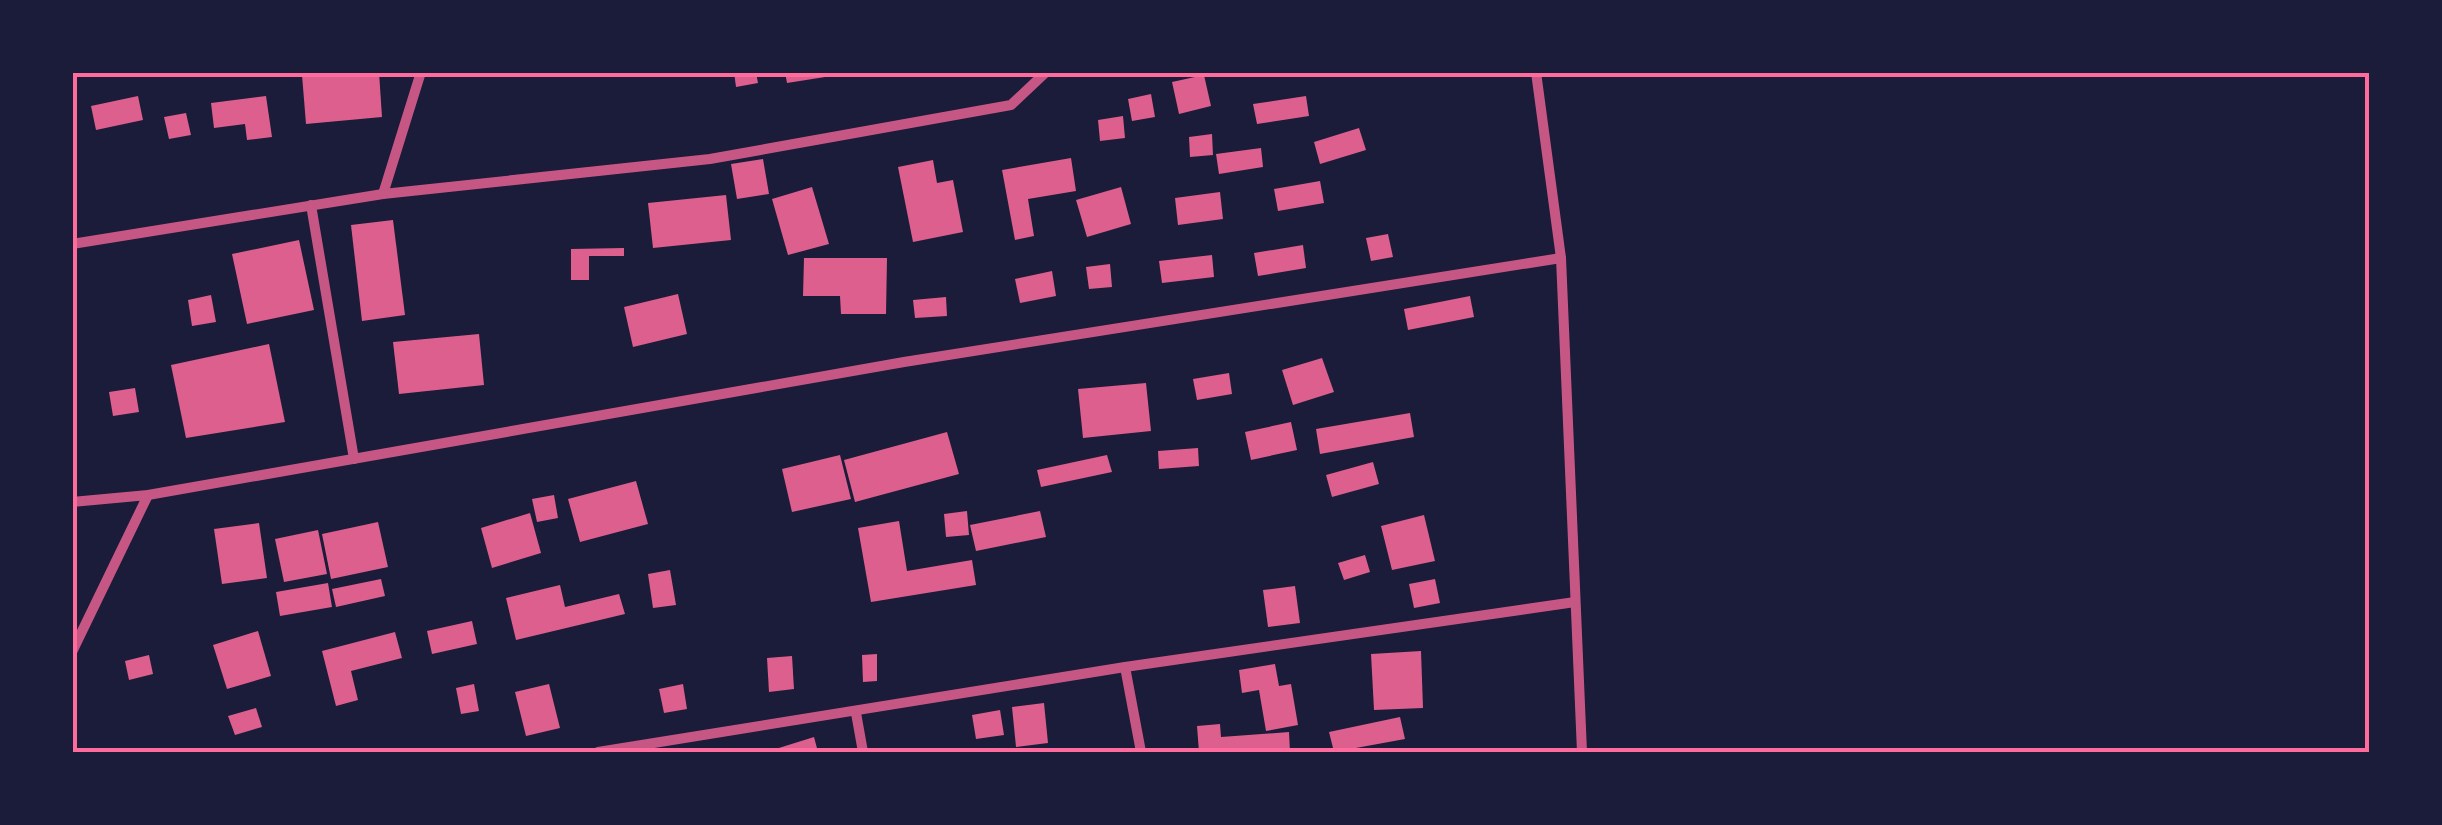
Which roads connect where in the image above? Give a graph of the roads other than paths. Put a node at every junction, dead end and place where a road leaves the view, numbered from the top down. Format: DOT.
graph roads {
  1 [pos="421,72"];
  2 [pos="1046,72"];
  3 [pos="1536,72"];
  4 [pos="384,194"];
  5 [pos="310,205"];
  6 [pos="72,244"];
  7 [pos="1561,258"];
  8 [pos="354,459"];
  9 [pos="148,496"];
  10 [pos="72,502"];
  11 [pos="1575,602"];
  12 [pos="72,652"];
  13 [pos="1125,668"];
  14 [pos="856,714"];
  15 [pos="598,752"];
  16 [pos="864,752"];
  17 [pos="1140,752"];
  18 [pos="1582,752"];
  1 -- 4 [label="street"];
  2 -- 4 [label="street"];
  3 -- 7 [label="street"];
  4 -- 5 [label="street"];
  5 -- 6 [label="street"];
  5 -- 8 [label="street"];
  7 -- 8 [label="street"];
  7 -- 11 [label="street"];
  8 -- 9 [label="street"];
  9 -- 10 [label="street"];
  9 -- 12 [label="street"];
  11 -- 13 [label="street"];
  11 -- 18 [label="street"];
  13 -- 14 [label="street"];
  13 -- 17 [label="street"];
  14 -- 15 [label="street"];
  14 -- 16 [label="street"];
}
